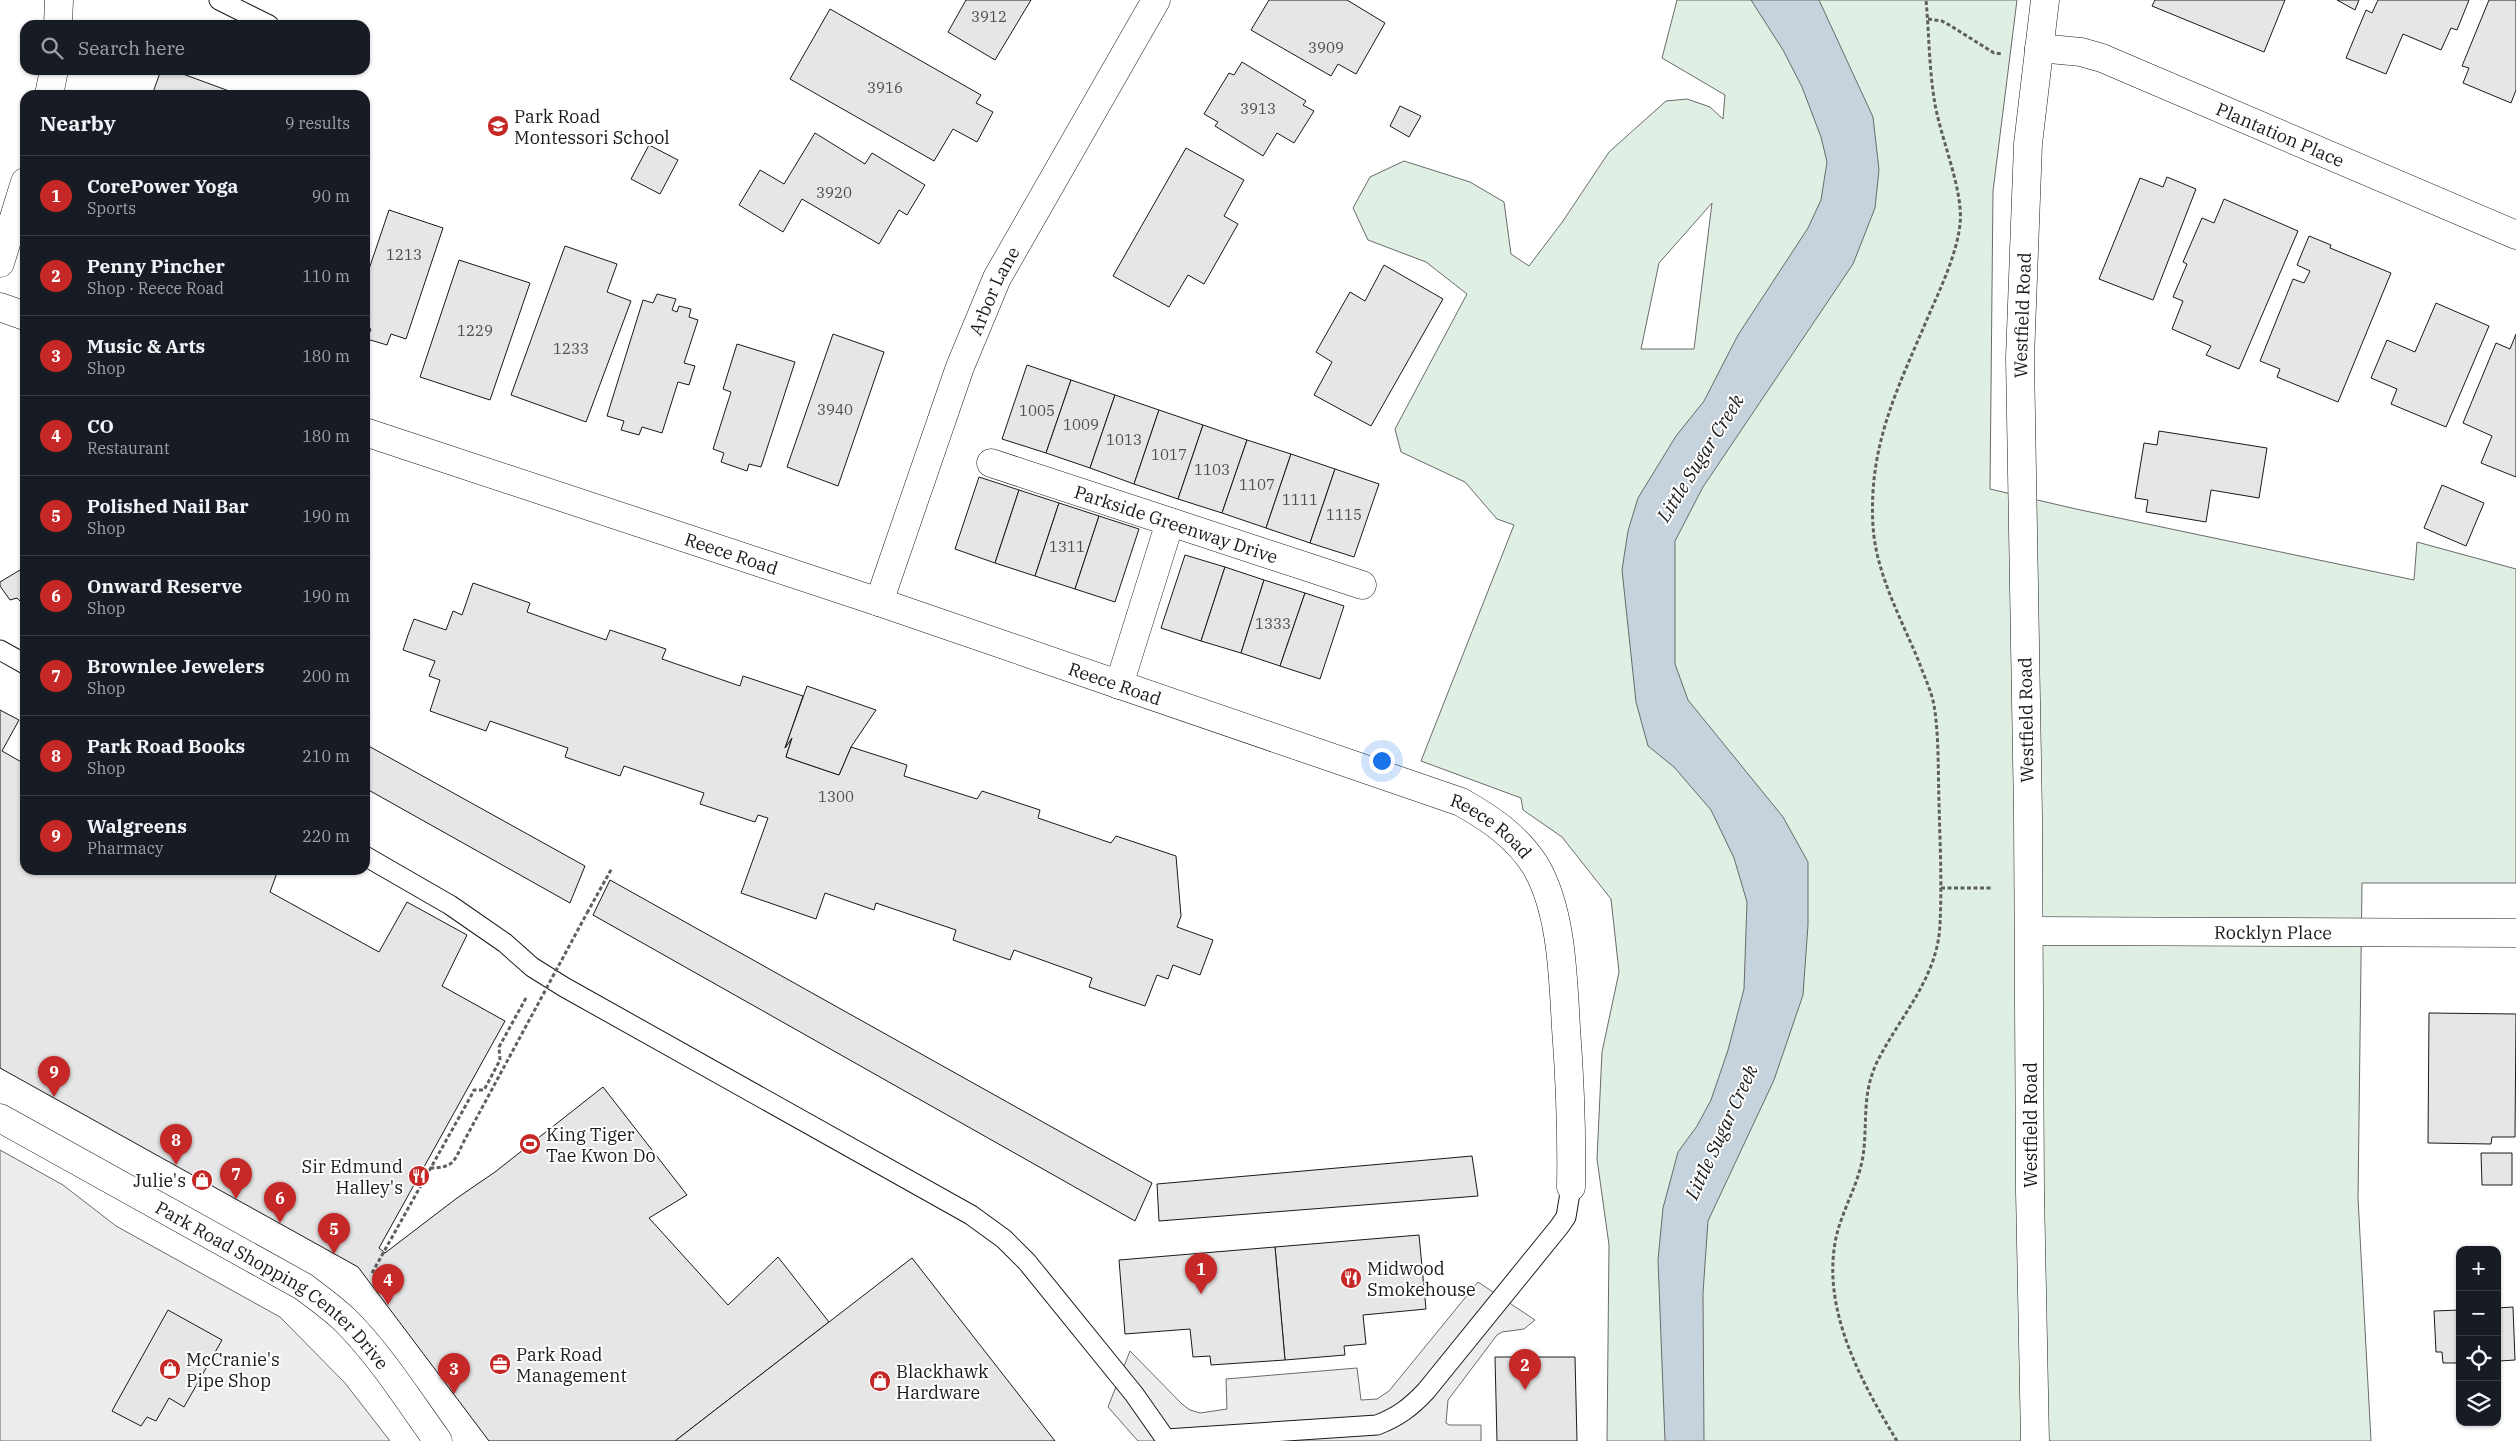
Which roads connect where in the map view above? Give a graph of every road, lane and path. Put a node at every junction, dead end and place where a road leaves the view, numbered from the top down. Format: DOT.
graph roads {
  1 [pos="59,0"];
  2 [pos="219,0"];
  3 [pos="1156,0"];
  4 [pos="1926,0"];
  5 [pos="2045,0"];
  6 [pos="1928,19"];
  7 [pos="58,20"];
  8 [pos="259,20"];
  9 [pos="2038,53"];
  10 [pos="53,75"];
  11 [pos="50,90"];
  12 [pos="20,198"];
  13 [pos="2516,235"];
  14 [pos="0,263"];
  15 [pos="0,308"];
  16 [pos="20,314"];
  17 [pos="370,434"];
  18 [pos="991,463"];
  19 [pos="1170,522"];
  20 [pos="1362,585"];
  21 [pos="879,602"];
  22 [pos="0,650"];
  23 [pos="20,661"];
  24 [pos="1119,685"];
  25 [pos="370,859"];
  26 [pos="612,868"];
  27 [pos="1941,888"];
  28 [pos="2028,889"];
  29 [pos="2029,931"];
  30 [pos="2516,933"];
  31 [pos="540,973"];
  32 [pos="0,1118"];
  33 [pos="430,1168"];
  34 [pos="1571,1187"];
  35 [pos="372,1273"];
  36 [pos="1167,1440"];
  37 [pos="438,1441"];
  38 [pos="1897,1441"];
  39 [pos="2035,1441"];
  1 -- 7 [label="street"];
  2 -- 8 [label="lane"];
  3 -- 21 [label="street, Arbor Lane"];
  4 -- 6 [label="path"];
  5 -- 9 [label="street, Westfield Road"];
  6 -- 9 [label="path"];
  6 -- 27 [label="path"];
  9 -- 13 [label="street, Plantation Place"];
  9 -- 28 [label="street, Westfield Road"];
  10 -- 11 [label="street"];
  12 -- 14 [label="street"];
  15 -- 16 [label="street"];
  17 -- 21 [label="street, Reece Road"];
  18 -- 19 [label="street, Parkside Greenway Drive"];
  19 -- 20 [label="street, Parkside Greenway Drive"];
  19 -- 24 [label="street"];
  21 -- 24 [label="street, Reece Road"];
  22 -- 23 [label="lane"];
  24 -- 34 [label="street, Reece Road"];
  25 -- 31 [label="lane"];
  26 -- 33 [label="path, bridge"];
  27 -- 28 [label="path"];
  27 -- 38 [label="path"];
  28 -- 29 [label="street, Westfield Road"];
  29 -- 30 [label="street, Rocklyn Place"];
  29 -- 39 [label="street, Westfield Road"];
  31 -- 33 [label="path"];
  31 -- 36 [label="lane"];
  32 -- 37 [label="street, Park Road Shopping Center Drive"];
  33 -- 35 [label="path"];
  34 -- 36 [label="lane"];
}
